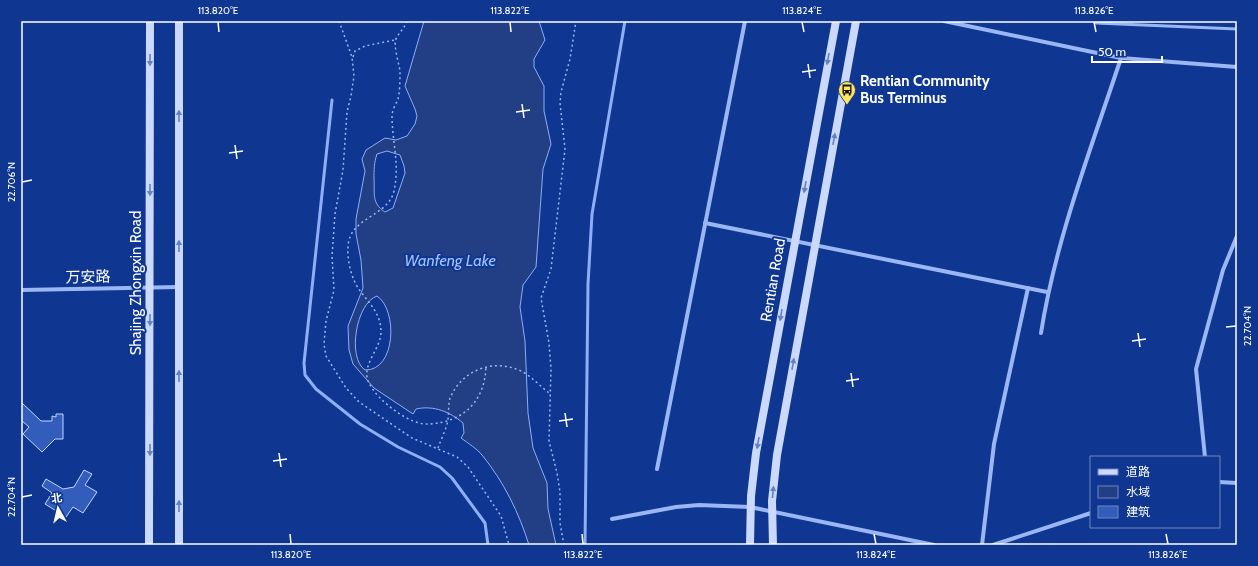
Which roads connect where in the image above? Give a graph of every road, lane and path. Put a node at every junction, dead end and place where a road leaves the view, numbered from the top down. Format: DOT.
graph roads {
  1 [pos="150,21"];
  2 [pos="180,21"];
  3 [pos="339,21"];
  4 [pos="407,21"];
  5 [pos="576,21"];
  6 [pos="745,21"];
  7 [pos="836,21"];
  8 [pos="856,21"];
  9 [pos="944,21"];
  10 [pos="1096,21"];
  11 [pos="1170,21"];
  12 [pos="1169,26"];
  13 [pos="1237,29"];
  14 [pos="395,40"];
  15 [pos="352,57"];
  16 [pos="1121,58"];
  17 [pos="1237,67"];
  18 [pos="705,224"];
  19 [pos="1237,236"];
  20 [pos="795,241"];
  21 [pos="815,245"];
  22 [pos="179,287"];
  23 [pos="150,288"];
  24 [pos="1028,288"];
  25 [pos="21,290"];
  26 [pos="1047,292"];
  27 [pos="1041,333"];
  28 [pos="486,366"];
  29 [pos="550,394"];
  30 [pos="448,420"];
  31 [pos="438,448"];
  32 [pos="1205,456"];
  33 [pos="657,469"];
  34 [pos="1220,482"];
  35 [pos="1237,483"];
  36 [pos="750,507"];
  37 [pos="772,511"];
  38 [pos="1090,513"];
  39 [pos="612,519"];
  40 [pos="150,545"];
  41 [pos="179,545"];
  42 [pos="510,545"];
  43 [pos="564,545"];
  44 [pos="750,545"];
  45 [pos="773,545"];
  46 [pos="934,545"];
  47 [pos="982,545"];
  48 [pos="993,545"];
  1 -- 23 [label="street, Shajing Zhongxin Road, one-way"];
  22 -- 2 [label="street, one-way"];
  3 -- 15 [label="path"];
  4 -- 14 [label="path"];
  5 -- 29 [label="path"];
  6 -- 18 [label="street"];
  7 -- 20 [label="street, Rentian Road, one-way"];
  21 -- 8 [label="street, one-way"];
  9 -- 16 [label="street"];
  10 -- 12 [label="lane"];
  11 -- 12 [label="lane"];
  12 -- 13 [label="lane"];
  14 -- 15 [label="path"];
  14 -- 30 [label="path"];
  15 -- 31 [label="path"];
  16 -- 17 [label="street"];
  16 -- 26 [label="street"];
  18 -- 20 [label="street"];
  18 -- 33 [label="street"];
  19 -- 32 [label="street"];
  20 -- 21 [label="street"];
  20 -- 36 [label="street, Rentian Road, one-way"];
  21 -- 24 [label="street"];
  37 -- 21 [label="street, one-way"];
  22 -- 23 [label="street, 万安路"];
  41 -- 22 [label="street, one-way"];
  23 -- 25 [label="street, 万安路"];
  23 -- 40 [label="street, Shajing Zhongxin Road, one-way"];
  24 -- 26 [label="street"];
  24 -- 47 [label="street"];
  26 -- 27 [label="street"];
  28 -- 29 [label="path"];
  28 -- 30 [label="path"];
  28 -- 30 [label="path"];
  29 -- 43 [label="path"];
  30 -- 31 [label="path"];
  31 -- 42 [label="path"];
  34 -- 35 [label="street"];
  36 -- 37 [label="street"];
  36 -- 39 [label="street"];
  36 -- 44 [label="street, Rentian Road"];
  37 -- 45 [label="street"];
  37 -- 46 [label="street"];
  38 -- 48 [label="street"];
}
